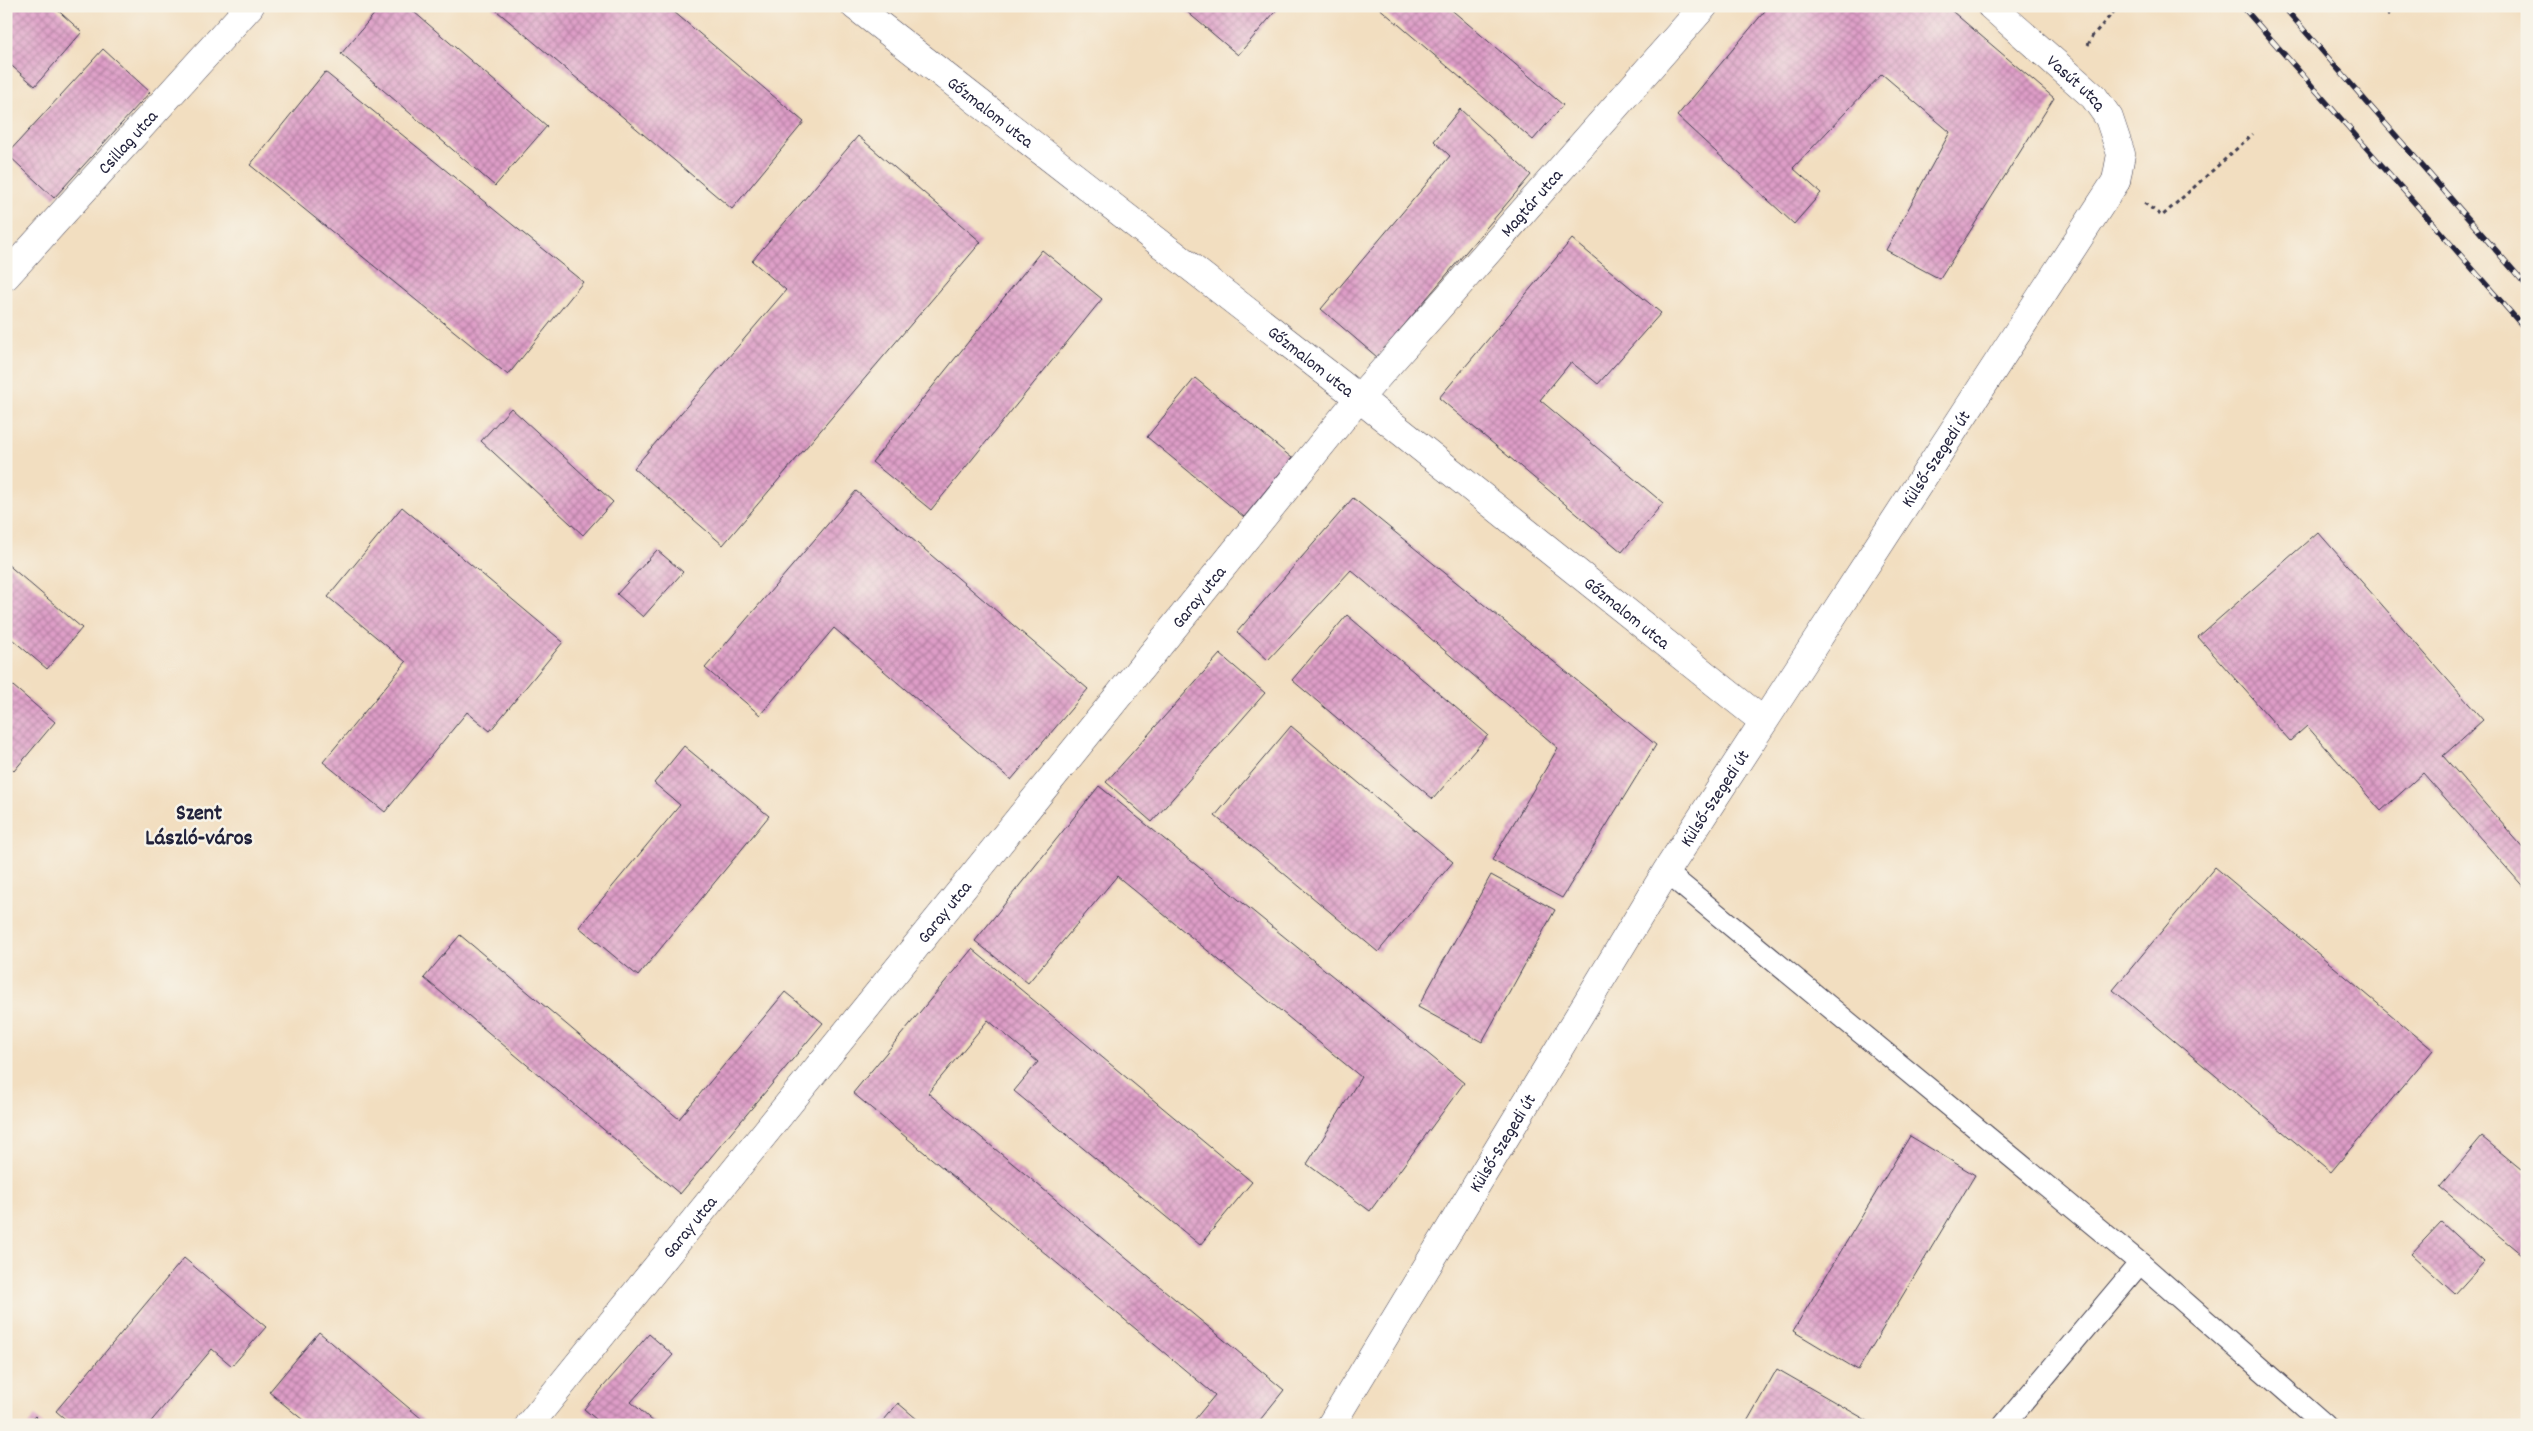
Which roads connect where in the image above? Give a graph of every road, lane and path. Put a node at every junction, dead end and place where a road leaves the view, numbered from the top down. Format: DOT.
graph roads {
  1 [pos="250,6"];
  2 [pos="855,6"];
  3 [pos="1704,6"];
  4 [pos="1991,6"];
  5 [pos="2119,6"];
  6 [pos="2397,6"];
  7 [pos="2387,15"];
  8 [pos="2072,76"];
  9 [pos="2253,134"];
  10 [pos="2116,182"];
  11 [pos="2162,216"];
  12 [pos="6,276"];
  13 [pos="1359,398"];
  14 [pos="1763,721"];
  15 [pos="1666,872"];
  16 [pos="2140,1263"];
  17 [pos="529,1425"];
  18 [pos="1331,1425"];
  19 [pos="2004,1425"];
  20 [pos="2326,1425"];
  1 -- 12 [label="street, Csillag utca"];
  2 -- 13 [label="street, Gőzmalom utca"];
  3 -- 13 [label="street, Magtár utca"];
  4 -- 8 [label="street, Vasút utca"];
  5 -- 8 [label="path"];
  6 -- 7 [label="path"];
  8 -- 10 [label="street, Vasút utca"];
  9 -- 11 [label="path"];
  10 -- 14 [label="street, Külső-Szegedi út"];
  13 -- 14 [label="street, Gőzmalom utca"];
  13 -- 17 [label="street, Garay utca"];
  14 -- 15 [label="street, Külső-Szegedi út"];
  15 -- 16 [label="lane"];
  15 -- 18 [label="street, Külső-Szegedi út"];
  16 -- 19 [label="lane"];
  16 -- 20 [label="lane"];
}
